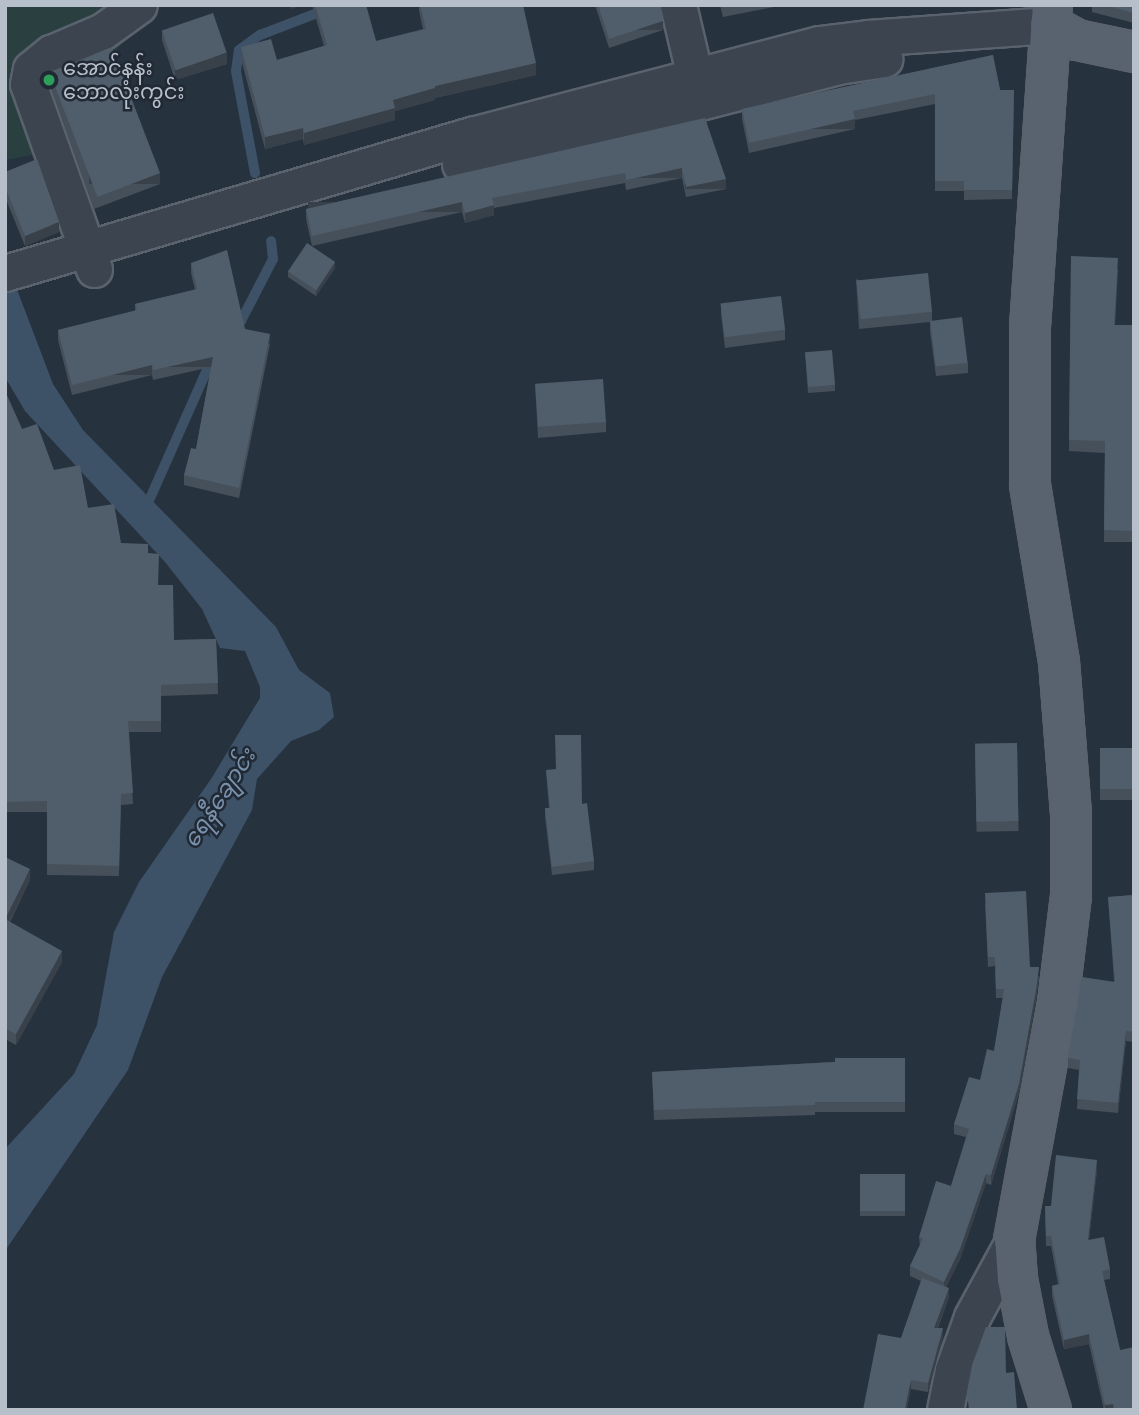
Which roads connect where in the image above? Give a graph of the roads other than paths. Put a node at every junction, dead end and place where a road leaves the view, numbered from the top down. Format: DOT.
graph roads {
  1 [pos="139,5"];
  2 [pos="678,5"];
  3 [pos="1057,29"];
  4 [pos="1134,52"];
  5 [pos="695,77"];
  6 [pos="91,259"];
  7 [pos="25,274"];
  8 [pos="5,294"];
  9 [pos="1013,1240"];
  10 [pos="945,1410"];
  11 [pos="1051,1410"];
  1 -- 6 [label="street"];
  2 -- 5 [label="street"];
  3 -- 4 [label="main road"];
  3 -- 5 [label="street"];
  3 -- 6 [label="street"];
  3 -- 9 [label="main road"];
  5 -- 6 [label="street"];
  6 -- 7 [label="street"];
  7 -- 8 [label="street"];
  9 -- 10 [label="street"];
  9 -- 11 [label="main road"];
}
